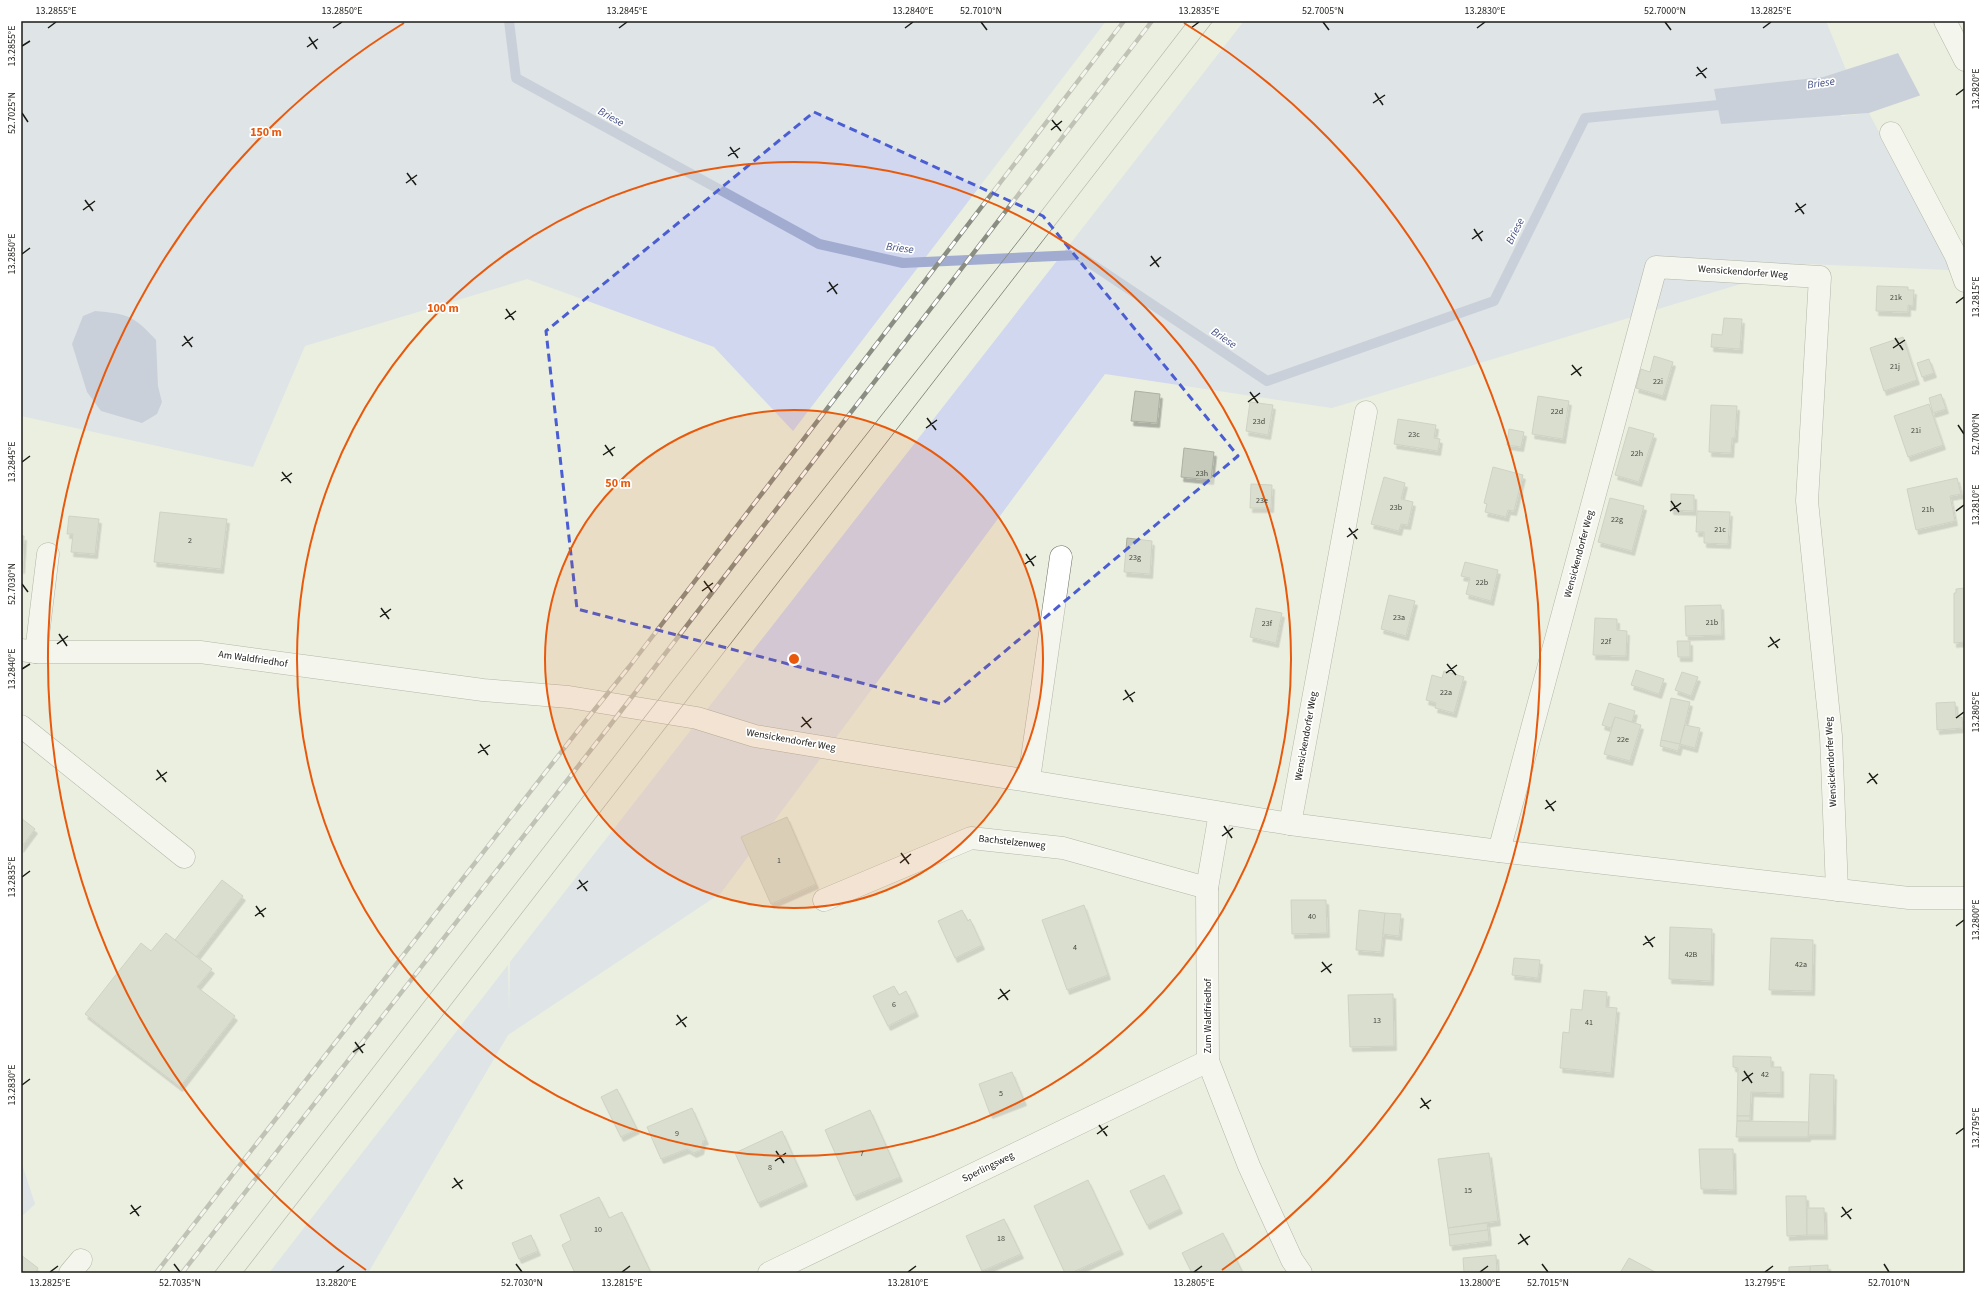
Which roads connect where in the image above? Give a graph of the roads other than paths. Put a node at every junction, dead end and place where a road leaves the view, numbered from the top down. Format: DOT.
graph roads {
  1 [pos="1946,21"];
  2 [pos="1965,60"];
  3 [pos="1891,133"];
  4 [pos="1965,281"];
  5 [pos="1366,412"];
  6 [pos="48,554"];
  7 [pos="1062,557"];
  8 [pos="28,651"];
  9 [pos="484,690"];
  10 [pos="21,726"];
  11 [pos="1029,779"];
  12 [pos="1220,813"];
  13 [pos="1290,824"];
  14 [pos="1499,851"];
  15 [pos="184,857"];
  16 [pos="1207,888"];
  17 [pos="1837,890"];
  18 [pos="1965,898"];
  19 [pos="824,900"];
  20 [pos="1208,1061"];
  21 [pos="769,1273"];
  22 [pos="1301,1273"];
  1 -- 2 [label="main road"];
  3 -- 4 [label="main road"];
  5 -- 13 [label="main road, Wensickendorfer Weg"];
  6 -- 8 [label="main road"];
  7 -- 11 [label="main road"];
  8 -- 9 [label="main road, Am Waldfriedhof"];
  9 -- 11 [label="main road, Wensickendorfer Weg"];
  10 -- 15 [label="main road"];
  11 -- 12 [label="main road, Wensickendorfer Weg"];
  12 -- 13 [label="main road, Wensickendorfer Weg"];
  12 -- 16 [label="main road, Zum Waldfriedhof"];
  13 -- 14 [label="main road, Wensickendorfer Weg"];
  14 -- 17 [label="main road, Wensickendorfer Weg"];
  14 -- 17 [label="main road, Wensickendorfer Weg"];
  16 -- 19 [label="main road, Bachstelzenweg"];
  16 -- 20 [label="main road, Zum Waldfriedhof"];
  17 -- 18 [label="main road, Wensickendorfer Weg"];
  20 -- 21 [label="main road, Sperlingsweg"];
  20 -- 22 [label="main road, Zum Waldfriedhof"];
}
